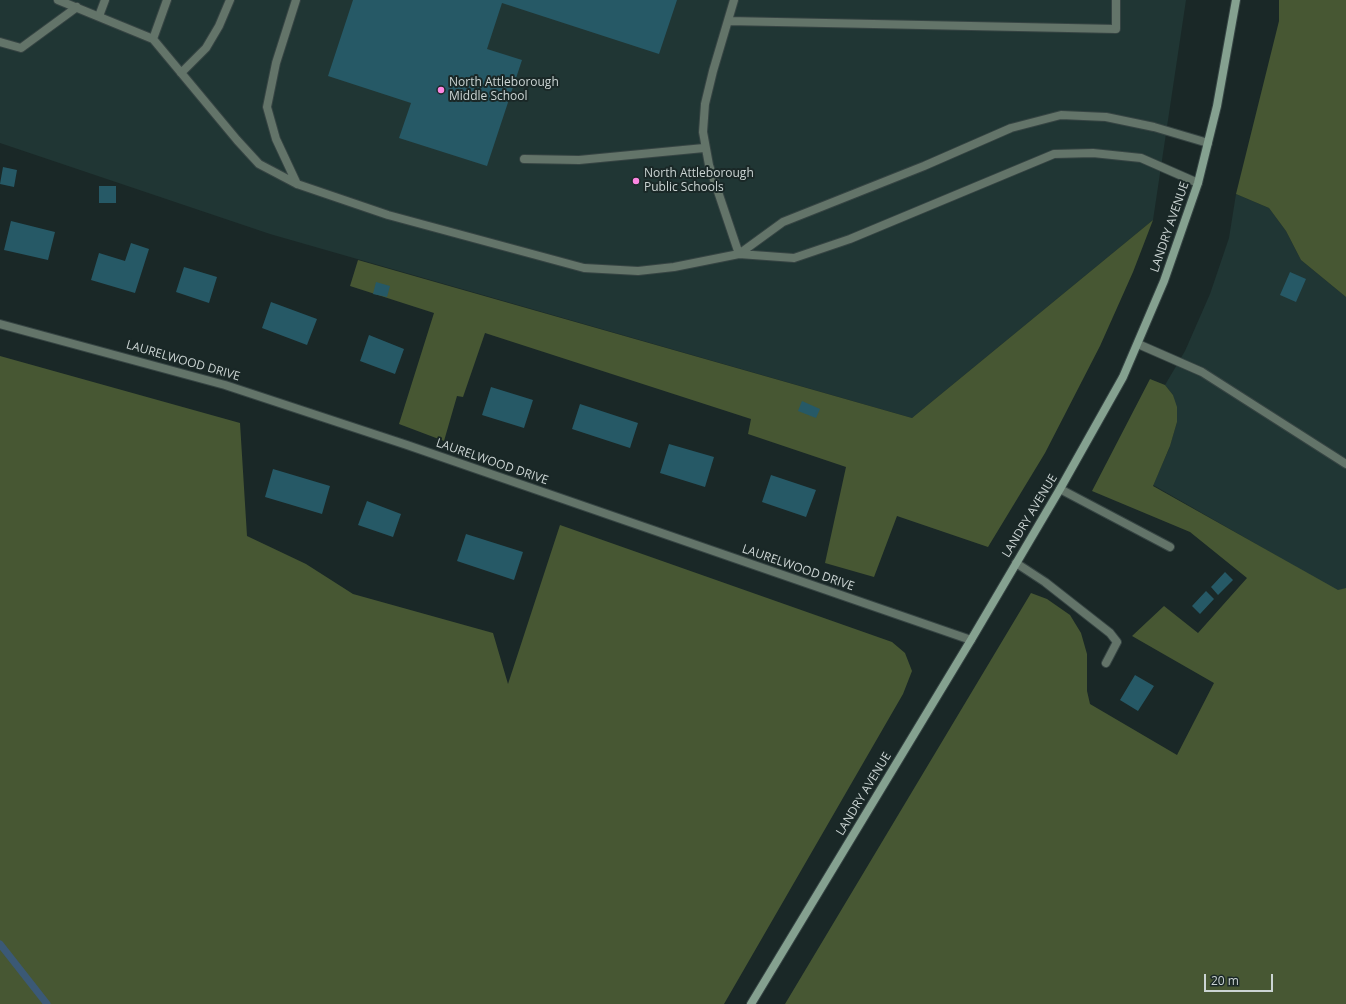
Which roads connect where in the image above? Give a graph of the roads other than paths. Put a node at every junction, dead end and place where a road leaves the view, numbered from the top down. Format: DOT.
graph roads {
  1 [pos="58,0"];
  2 [pos="105,0"];
  3 [pos="167,0"];
  4 [pos="230,0"];
  5 [pos="296,0"];
  6 [pos="734,0"];
  7 [pos="1116,0"];
  8 [pos="1236,0"];
  9 [pos="77,7"];
  10 [pos="99,16"];
  11 [pos="728,21"];
  12 [pos="153,39"];
  13 [pos="0,42"];
  14 [pos="180,72"];
  15 [pos="1208,143"];
  16 [pos="704,148"];
  17 [pos="524,159"];
  18 [pos="1198,183"];
  19 [pos="297,184"];
  20 [pos="739,254"];
  21 [pos="0,324"];
  22 [pos="1138,344"];
  23 [pos="1346,464"];
  24 [pos="1060,489"];
  25 [pos="1170,547"];
  26 [pos="1016,563"];
  27 [pos="971,640"];
  28 [pos="1106,663"];
  29 [pos="751,1004"];
  1 -- 9 [label="street"];
  2 -- 10 [label="street"];
  3 -- 12 [label="street"];
  4 -- 14 [label="street"];
  5 -- 19 [label="street"];
  6 -- 11 [label="street"];
  7 -- 11 [label="street"];
  8 -- 15 [label="street, LANDRY AVENUE"];
  9 -- 10 [label="street"];
  9 -- 13 [label="street"];
  10 -- 12 [label="street"];
  11 -- 16 [label="street"];
  12 -- 14 [label="street"];
  14 -- 19 [label="street"];
  15 -- 18 [label="street, LANDRY AVENUE"];
  15 -- 20 [label="street"];
  16 -- 17 [label="street"];
  16 -- 20 [label="street"];
  18 -- 20 [label="street"];
  18 -- 22 [label="street, LANDRY AVENUE"];
  19 -- 20 [label="street"];
  21 -- 27 [label="street, LAURELWOOD DRIVE"];
  22 -- 23 [label="street"];
  22 -- 24 [label="street, LANDRY AVENUE"];
  24 -- 25 [label="street"];
  24 -- 26 [label="street, LANDRY AVENUE"];
  26 -- 27 [label="street, LANDRY AVENUE"];
  26 -- 28 [label="street"];
  27 -- 29 [label="street, LANDRY AVENUE"];
}
